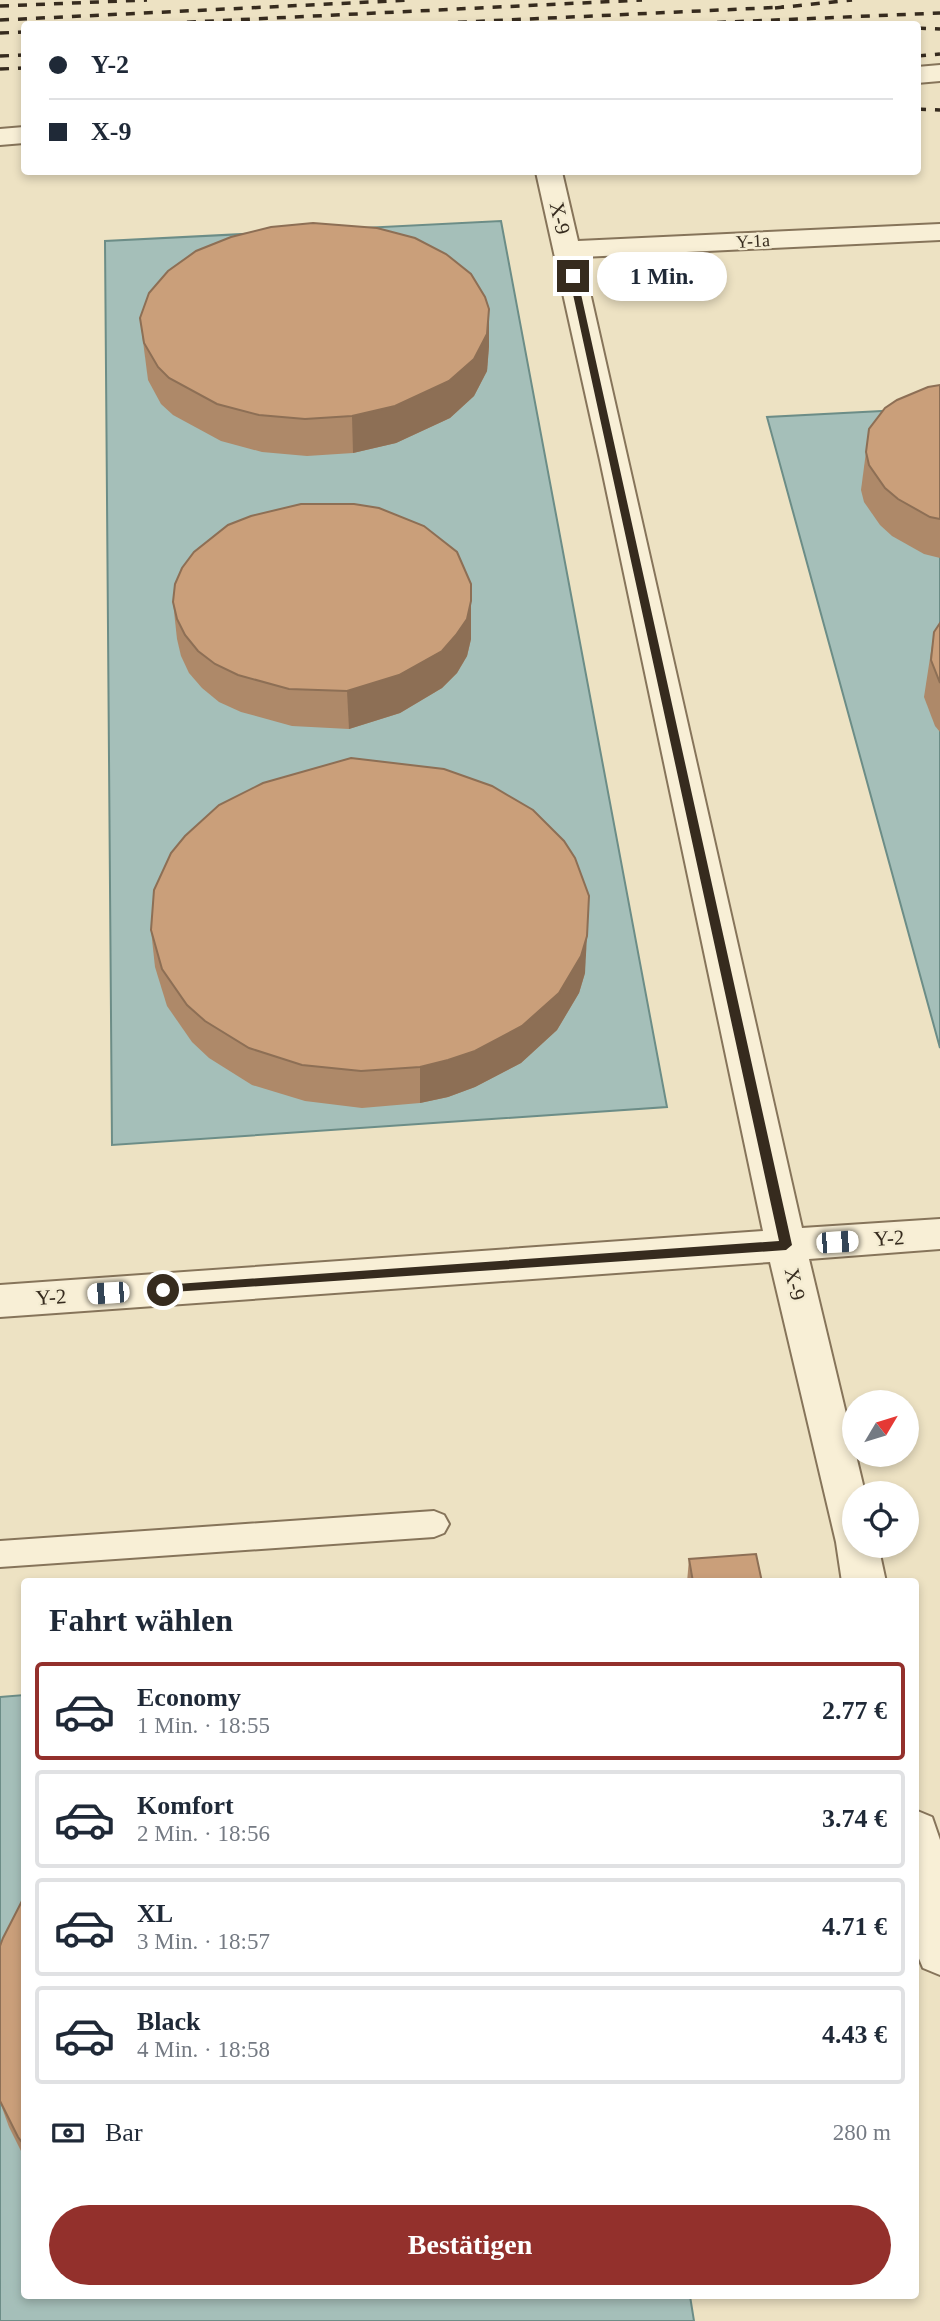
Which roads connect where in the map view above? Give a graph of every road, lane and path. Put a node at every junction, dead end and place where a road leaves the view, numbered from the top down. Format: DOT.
graph roads {
  1 [pos="940,73"];
  2 [pos="921,75"];
  3 [pos="21,135"];
  4 [pos="0,137"];
  5 [pos="550,175"];
  6 [pos="940,232"];
  7 [pos="567,250"];
  8 [pos="940,1234"];
  9 [pos="786,1245"];
  10 [pos="0,1301"];
  11 [pos="842,1484"];
  12 [pos="434,1524"];
  13 [pos="0,1554"];
  14 [pos="859,1558"];
  15 [pos="863,1578"];
  16 [pos="919,1851"];
  17 [pos="940,1952"];
  1 -- 2 [label="street"];
  3 -- 4 [label="street"];
  5 -- 7 [label="street, X-9"];
  6 -- 7 [label="street, Y-1a"];
  7 -- 9 [label="street, X-9"];
  8 -- 9 [label="street, Y-2"];
  9 -- 10 [label="street, Y-2"];
  9 -- 11 [label="street, X-9"];
  12 -- 13 [label="lane"];
  14 -- 15 [label="street"];
  16 -- 17 [label="street"];
}
